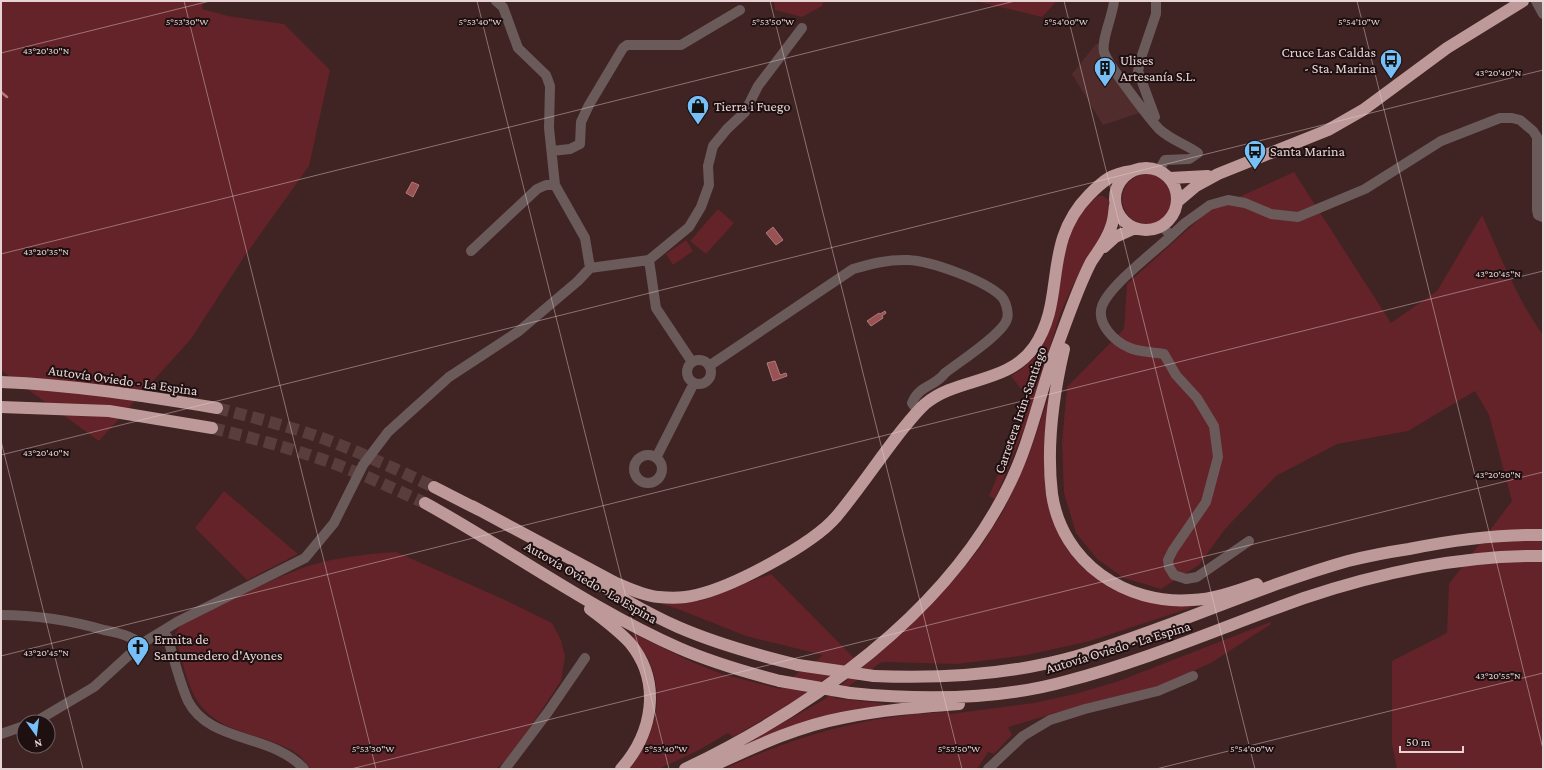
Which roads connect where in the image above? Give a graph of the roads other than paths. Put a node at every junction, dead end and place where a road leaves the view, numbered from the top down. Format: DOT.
graph roads {
  1 [pos="496,1"];
  2 [pos="1114,1"];
  3 [pos="1156,1"];
  4 [pos="1523,1"];
  5 [pos="1536,1"];
  6 [pos="740,10"];
  7 [pos="1543,14"];
  8 [pos="802,28"];
  9 [pos="1159,128"];
  10 [pos="552,151"];
  11 [pos="1159,170"];
  12 [pos="1132,171"];
  13 [pos="1218,174"];
  14 [pos="1170,178"];
  15 [pos="555,185"];
  16 [pos="1091,193"];
  17 [pos="1115,201"];
  18 [pos="1177,202"];
  19 [pos="1543,217"];
  20 [pos="1135,228"];
  21 [pos="1167,231"];
  22 [pos="1100,250"];
  23 [pos="471,251"];
  24 [pos="649,260"];
  25 [pos="590,268"];
  26 [pos="1069,318"];
  27 [pos="692,362"];
  28 [pos="709,366"];
  29 [pos="1,382"];
  30 [pos="694,383"];
  31 [pos="1,407"];
  32 [pos="217,408"];
  33 [pos="918,411"];
  34 [pos="212,428"];
  35 [pos="656,458"];
  36 [pos="434,487"];
  37 [pos="425,503"];
  38 [pos="472,506"];
  39 [pos="1543,535"];
  40 [pos="1249,541"];
  41 [pos="507,551"];
  42 [pos="1543,556"];
  43 [pos="1349,561"];
  44 [pos="1,615"];
  45 [pos="163,631"];
  46 [pos="141,644"];
  47 [pos="1157,653"];
  48 [pos="584,658"];
  49 [pos="1193,676"];
  50 [pos="48,714"];
  51 [pos="16,729"];
  52 [pos="1,734"];
  53 [pos="304,769"];
  54 [pos="505,769"];
  55 [pos="621,769"];
  56 [pos="685,769"];
  57 [pos="706,769"];
  58 [pos="988,769"];
  1 -- 10 [label="street"];
  2 -- 9 [label="street"];
  3 -- 9 [label="street"];
  4 -- 13 [label="highway"];
  5 -- 7 [label="street"];
  6 -- 10 [label="street"];
  8 -- 24 [label="street"];
  9 -- 11 [label="street"];
  10 -- 15 [label="street"];
  11 -- 12 [label="highway"];
  11 -- 14 [label="highway"];
  12 -- 16 [label="highway"];
  12 -- 17 [label="highway"];
  13 -- 14 [label="highway"];
  13 -- 18 [label="highway"];
  14 -- 18 [label="highway"];
  15 -- 23 [label="street"];
  15 -- 25 [label="street"];
  16 -- 17 [label="highway"];
  16 -- 33 [label="highway"];
  17 -- 20 [label="highway"];
  17 -- 22 [label="highway, Carretera Irún-Santiago"];
  18 -- 21 [label="highway"];
  19 -- 21 [label="street"];
  20 -- 21 [label="highway"];
  20 -- 22 [label="highway, Carretera Irún-Santiago"];
  21 -- 40 [label="street"];
  22 -- 26 [label="highway, Carretera Irún-Santiago"];
  24 -- 25 [label="street"];
  24 -- 27 [label="street"];
  25 -- 45 [label="street"];
  26 -- 43 [label="highway"];
  26 -- 56 [label="highway, Carretera Irún-Santiago"];
  27 -- 28 [label="street"];
  27 -- 30 [label="street"];
  28 -- 30 [label="street"];
  28 -- 33 [label="street"];
  29 -- 32 [label="highway, Autovía Oviedo - La Espina"];
  30 -- 35 [label="street"];
  31 -- 34 [label="highway"];
  33 -- 38 [label="highway"];
  36 -- 38 [label="highway, Autovía Oviedo - La Espina"];
  37 -- 41 [label="highway, Autovía Oviedo - La Espina"];
  38 -- 43 [label="highway, Autovía Oviedo - La Espina, bridge"];
  39 -- 43 [label="highway, Autovía Oviedo - La Espina"];
  41 -- 47 [label="highway, Autovía Oviedo - La Espina, bridge"];
  41 -- 55 [label="highway"];
  42 -- 47 [label="highway, Autovía Oviedo - La Espina"];
  44 -- 46 [label="street"];
  45 -- 46 [label="street"];
  45 -- 53 [label="street"];
  46 -- 50 [label="street"];
  47 -- 57 [label="highway"];
  48 -- 54 [label="street"];
  49 -- 58 [label="street"];
  51 -- 52 [label="street"];
}
